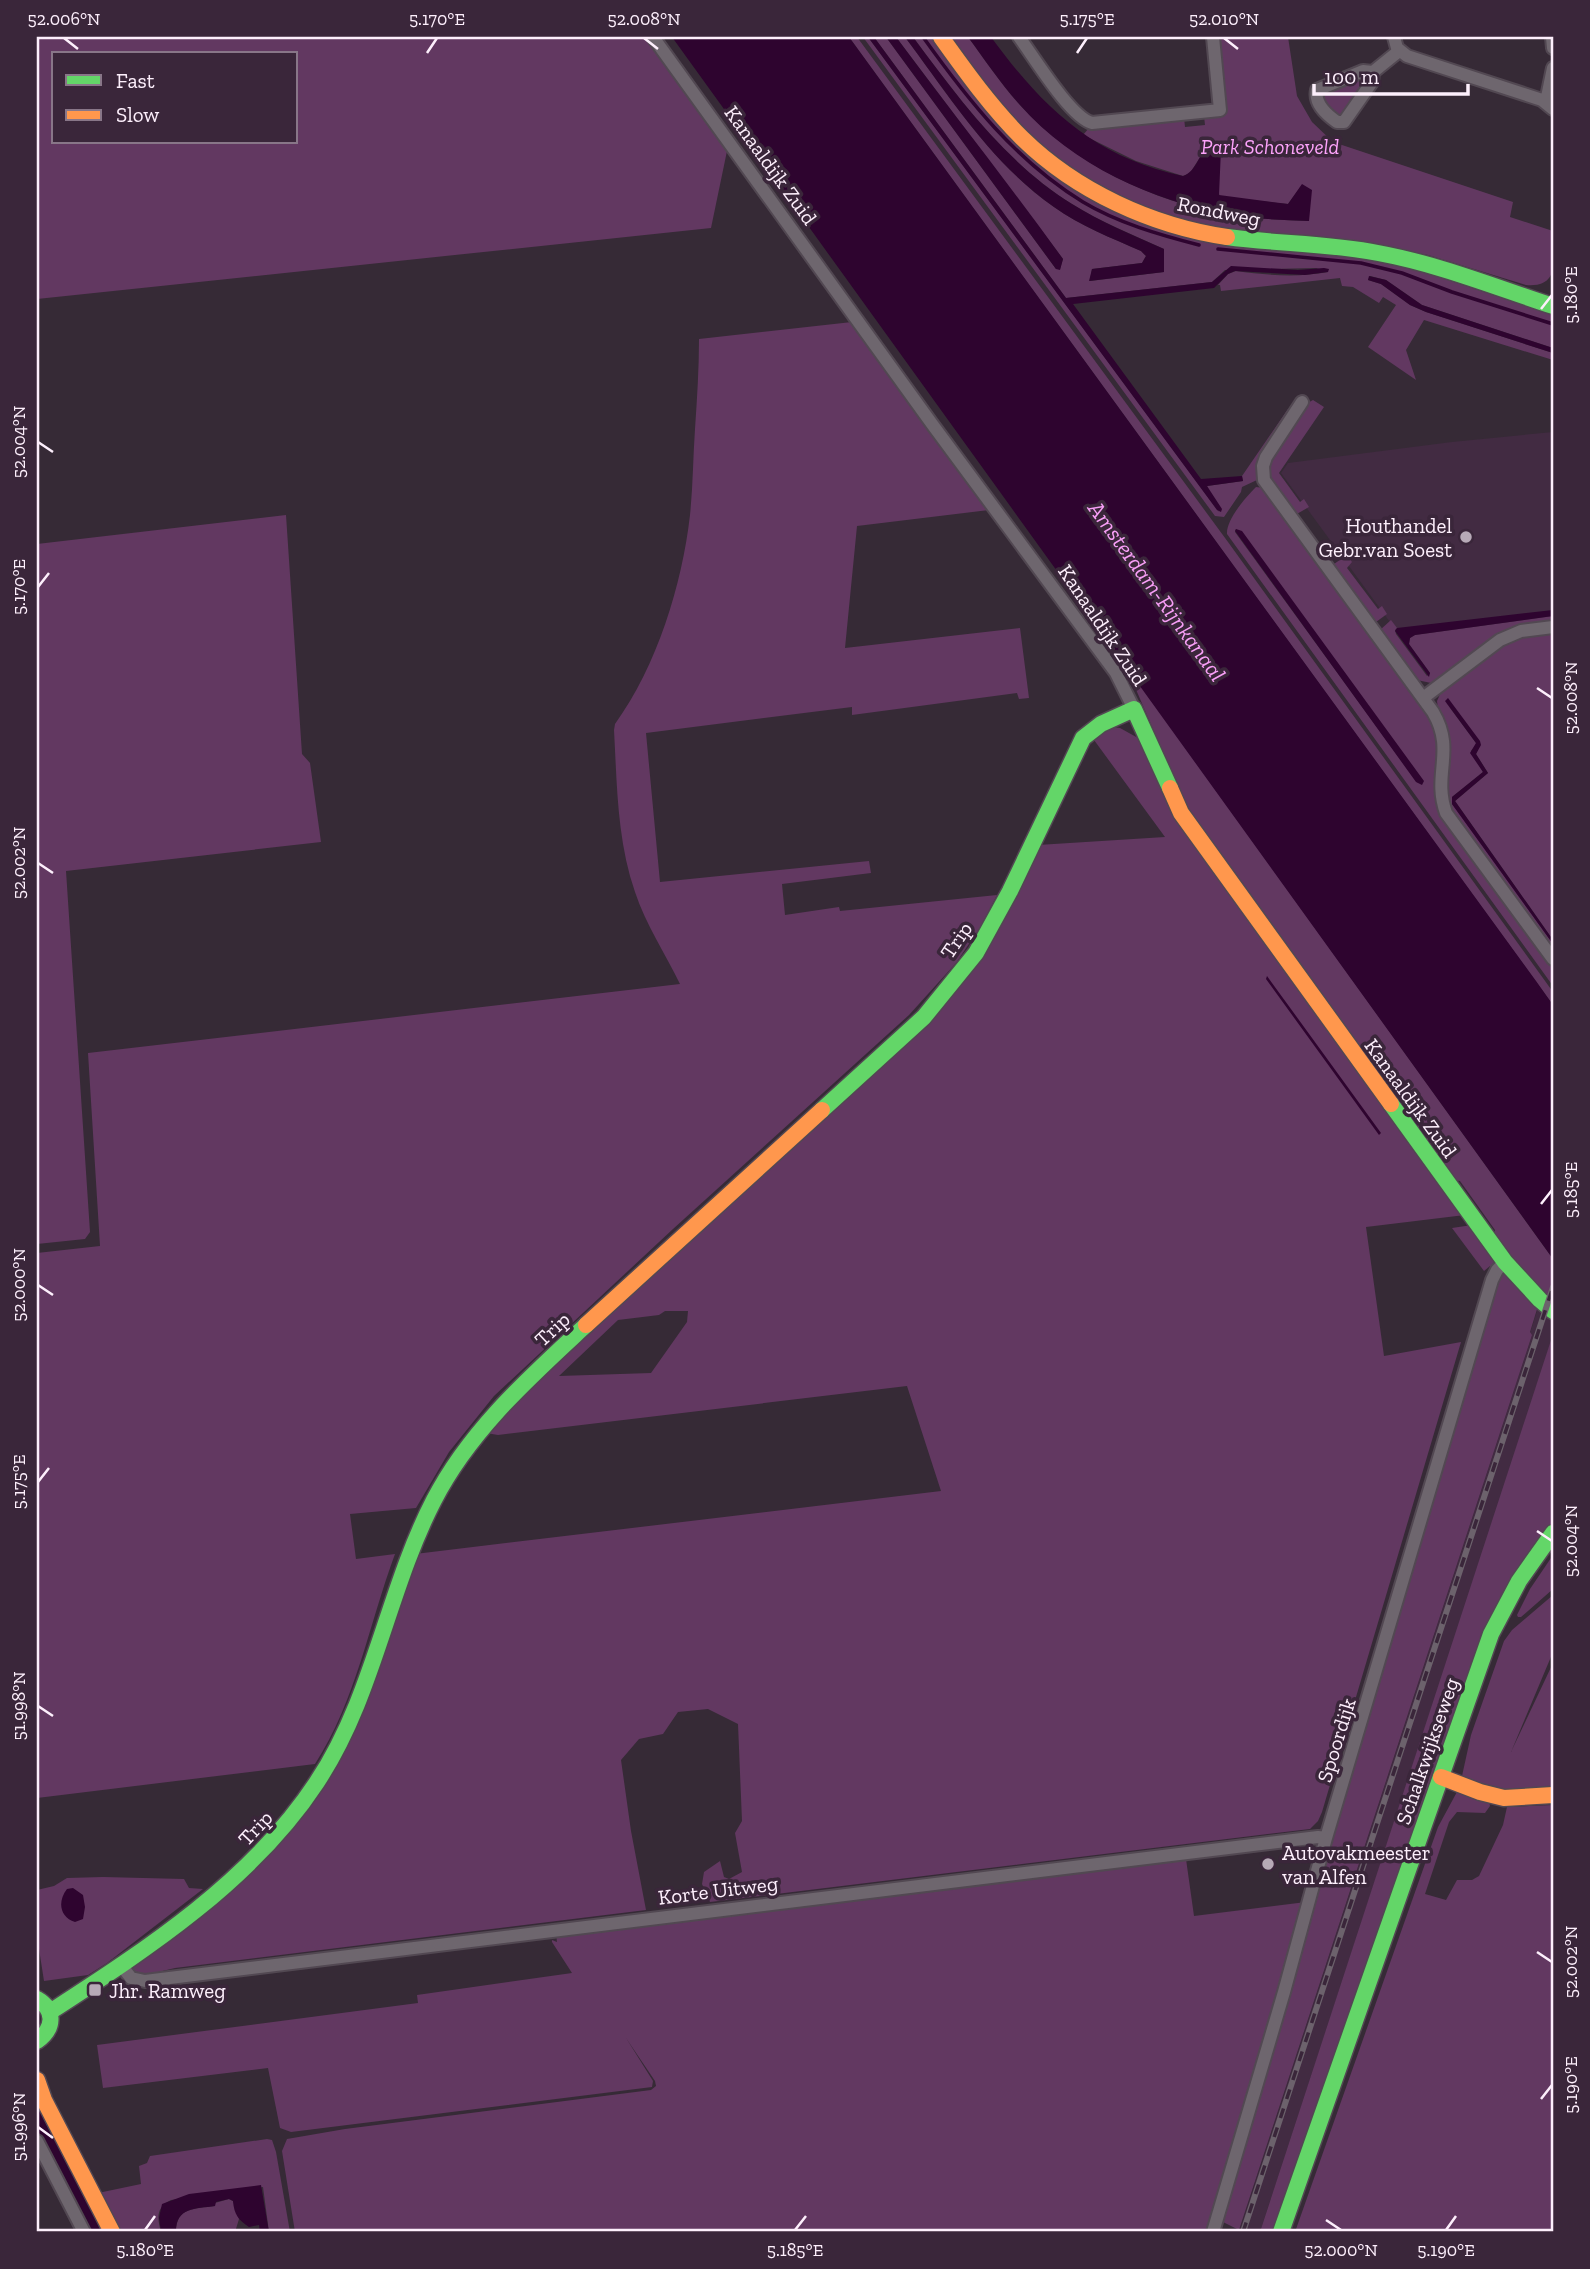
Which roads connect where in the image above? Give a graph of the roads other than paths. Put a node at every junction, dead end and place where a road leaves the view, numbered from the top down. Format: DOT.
graph roads {
  1 [pos="653,37"];
  2 [pos="941,37"];
  3 [pos="1019,37"];
  4 [pos="1213,37"];
  5 [pos="1394,37"];
  6 [pos="1552,37"];
  7 [pos="1553,48"];
  8 [pos="1399,51"];
  9 [pos="1553,68"];
  10 [pos="1373,72"];
  11 [pos="1551,107"];
  12 [pos="1553,304"];
  13 [pos="1303,402"];
  14 [pos="1553,627"];
  15 [pos="1423,698"];
  16 [pos="1134,709"];
  17 [pos="1553,959"];
  18 [pos="1505,1262"];
  19 [pos="1553,1311"];
  20 [pos="1553,1533"];
  21 [pos="1441,1777"];
  22 [pos="1553,1795"];
  23 [pos="1326,1838"];
  24 [pos="121,1965"];
  25 [pos="37,1999"];
  26 [pos="50,2012"];
  27 [pos="37,2041"];
  28 [pos="37,2080"];
  29 [pos="37,2141"];
  30 [pos="84,2232"];
  31 [pos="113,2232"];
  32 [pos="1213,2232"];
  33 [pos="1281,2232"];
  1 -- 16 [label="street, Kanaaldijk Zuid"];
  2 -- 12 [label="street, Rondweg"];
  3 -- 4 [label="street"];
  5 -- 8 [label="street"];
  6 -- 7 [label="street"];
  8 -- 10 [label="street"];
  8 -- 11 [label="street"];
  9 -- 11 [label="street"];
  10 -- 10 [label="street"];
  13 -- 15 [label="street"];
  14 -- 15 [label="street"];
  15 -- 17 [label="street"];
  16 -- 18 [label="street, Kanaaldijk Zuid"];
  16 -- 24 [label="street, Trip"];
  18 -- 19 [label="street, Kanaaldijk Zuid"];
  18 -- 23 [label="street, Spoordijk"];
  20 -- 21 [label="street, Schalkwijkseweg"];
  21 -- 22 [label="street"];
  21 -- 33 [label="street, Schalkwijkseweg"];
  23 -- 24 [label="street, Korte Uitweg"];
  23 -- 32 [label="street, Spoordijk"];
  24 -- 26 [label="street, Trip"];
  25 -- 26 [label="street"];
  26 -- 27 [label="street"];
  28 -- 31 [label="street"];
  29 -- 30 [label="street"];
}
